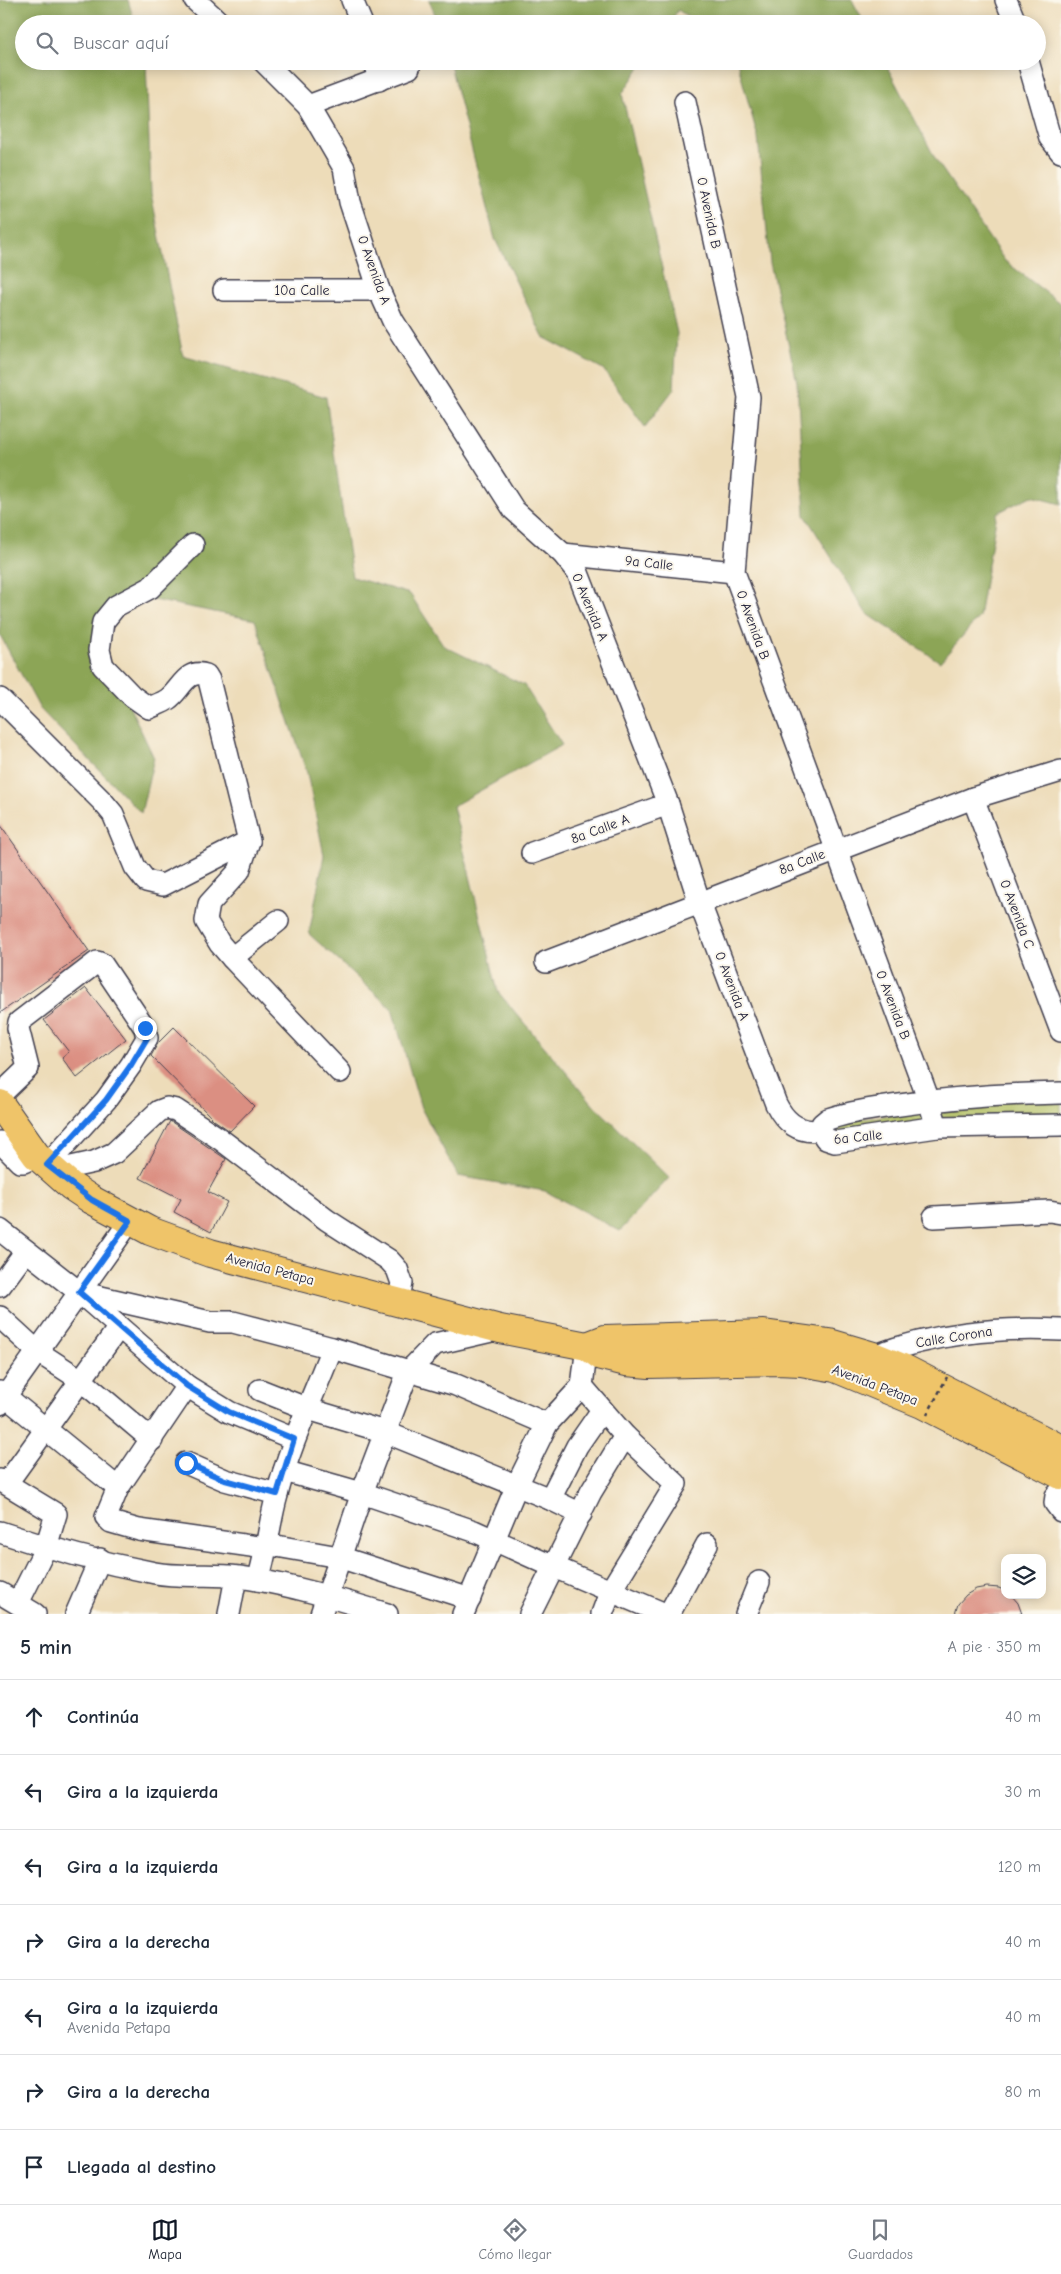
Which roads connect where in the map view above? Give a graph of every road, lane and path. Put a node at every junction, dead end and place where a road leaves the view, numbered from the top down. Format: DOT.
graph roads {
  1 [pos="195,0"];
  2 [pos="352,0"];
  3 [pos="1006,0"];
  4 [pos="211,15"];
  5 [pos="358,15"];
  6 [pos="1012,15"];
  7 [pos="272,70"];
  8 [pos="376,70"];
  9 [pos="1031,70"];
  10 [pos="685,102"];
  11 [pos="308,106"];
  12 [pos="1061,152"];
  13 [pos="224,290"];
  14 [pos="379,290"];
  15 [pos="193,545"];
  16 [pos="564,554"];
  17 [pos="734,572"];
  18 [pos="0,699"];
  19 [pos="1061,771"];
  20 [pos="973,798"];
  21 [pos="668,804"];
  22 [pos="249,841"];
  23 [pos="835,850"];
  24 [pos="532,853"];
  25 [pos="699,901"];
  26 [pos="278,920"];
  27 [pos="232,958"];
  28 [pos="546,962"];
  29 [pos="1061,1031"];
  30 [pos="340,1072"];
  31 [pos="1061,1093"];
  32 [pos="0,1095"];
  33 [pos="929,1101"];
  34 [pos="0,1104"];
  35 [pos="1061,1124"];
  36 [pos="936,1127"];
  37 [pos="820,1130"];
  38 [pos="0,1142"];
  39 [pos="45,1164"];
  40 [pos="1061,1212"];
  41 [pos="934,1217"];
  42 [pos="130,1221"];
  43 [pos="0,1230"];
  44 [pos="26,1251"];
  45 [pos="0,1286"];
  46 [pos="79,1292"];
  47 [pos="398,1302"];
  48 [pos="0,1317"];
  49 [pos="119,1327"];
  50 [pos="500,1329"];
  51 [pos="1061,1330"];
  52 [pos="587,1346"];
  53 [pos="332,1348"];
  54 [pos="38,1352"];
  55 [pos="868,1367"];
  56 [pos="408,1372"];
  57 [pos="947,1377"];
  58 [pos="81,1380"];
  59 [pos="187,1386"];
  60 [pos="582,1386"];
  61 [pos="260,1390"];
  62 [pos="2,1397"];
  63 [pos="308,1409"];
  64 [pos="602,1410"];
  65 [pos="927,1415"];
  66 [pos="547,1424"];
  67 [pos="46,1430"];
  68 [pos="385,1432"];
  69 [pos="625,1436"];
  70 [pos="294,1439"];
  71 [pos="152,1440"];
  72 [pos="1061,1449"];
  73 [pos="186,1463"];
  74 [pos="284,1471"];
  75 [pos="1061,1475"];
  76 [pos="4,1481"];
  77 [pos="517,1485"];
  78 [pos="118,1488"];
  79 [pos="1061,1491"];
  80 [pos="362,1493"];
  81 [pos="277,1494"];
  82 [pos="550,1499"];
  83 [pos="1061,1511"];
  84 [pos="581,1514"];
  85 [pos="0,1532"];
  86 [pos="494,1539"];
  87 [pos="708,1544"];
  88 [pos="265,1546"];
  89 [pos="46,1547"];
  90 [pos="339,1557"];
  91 [pos="100,1559"];
  92 [pos="554,1567"];
  93 [pos="236,1577"];
  94 [pos="258,1580"];
  95 [pos="759,1582"];
  96 [pos="611,1590"];
  97 [pos="18,1603"];
  98 [pos="324,1605"];
  99 [pos="466,1606"];
  100 [pos="76,1614"];
  101 [pos="229,1614"];
  102 [pos="387,1614"];
  103 [pos="530,1614"];
  104 [pos="602,1614"];
  105 [pos="667,1614"];
  106 [pos="746,1614"];
  1 -- 4 [label="street"];
  2 -- 5 [label="street"];
  3 -- 6 [label="street"];
  7 -- 11 [label="street, 0 Avenida A"];
  8 -- 11 [label="street"];
  9 -- 12 [label="street"];
  10 -- 17 [label="street, 0 Avenida B"];
  11 -- 14 [label="street, 0 Avenida A"];
  13 -- 14 [label="street, 10a Calle"];
  14 -- 16 [label="street, 0 Avenida A"];
  15 -- 22 [label="street"];
  16 -- 17 [label="street, 9a Calle"];
  16 -- 21 [label="street, 0 Avenida A"];
  17 -- 23 [label="street, 0 Avenida B"];
  18 -- 22 [label="street"];
  19 -- 20 [label="street, 8a Calle"];
  20 -- 23 [label="street, 8a Calle"];
  20 -- 29 [label="street, 0 Avenida C"];
  21 -- 24 [label="street, 8a Calle A"];
  21 -- 25 [label="street, 0 Avenida A"];
  22 -- 27 [label="street"];
  23 -- 25 [label="street, 8a Calle"];
  23 -- 33 [label="street, 0 Avenida B"];
  25 -- 28 [label="street, 8a Calle"];
  25 -- 37 [label="street, 0 Avenida A"];
  26 -- 27 [label="street"];
  27 -- 30 [label="street"];
  31 -- 33 [label="street, 6a Calle"];
  32 -- 39 [label="street"];
  33 -- 36 [label="street, 0 Avenida B"];
  33 -- 37 [label="street, 6a Calle"];
  34 -- 39 [label="main road, Avenida Petapa"];
  35 -- 36 [label="street, 6a Calle"];
  36 -- 37 [label="street, 6a Calle"];
  38 -- 39 [label="street"];
  39 -- 42 [label="main road, Avenida Petapa"];
  39 -- 47 [label="street"];
  40 -- 41 [label="street"];
  42 -- 46 [label="street"];
  42 -- 47 [label="main road, Avenida Petapa"];
  43 -- 44 [label="street"];
  44 -- 45 [label="street"];
  44 -- 46 [label="street"];
  46 -- 49 [label="street"];
  46 -- 53 [label="street"];
  46 -- 54 [label="street"];
  47 -- 50 [label="main road, Avenida Petapa"];
  48 -- 54 [label="street"];
  49 -- 58 [label="street"];
  49 -- 59 [label="street"];
  50 -- 52 [label="main road, Avenida Petapa"];
  50 -- 56 [label="street"];
  51 -- 55 [label="street, Calle Corona"];
  52 -- 55 [label="main road, Avenida Petapa"];
  52 -- 60 [label="street"];
  53 -- 56 [label="street"];
  53 -- 63 [label="street"];
  54 -- 58 [label="street"];
  54 -- 62 [label="street"];
  55 -- 72 [label="main road, Avenida Petapa"];
  55 -- 75 [label="main road, Avenida Petapa"];
  56 -- 66 [label="street"];
  56 -- 68 [label="street"];
  57 -- 65 [label="path, bridge"];
  58 -- 67 [label="street"];
  58 -- 71 [label="street"];
  59 -- 70 [label="street"];
  59 -- 71 [label="street"];
  60 -- 64 [label="street"];
  60 -- 66 [label="street"];
  61 -- 63 [label="street"];
  62 -- 67 [label="street"];
  63 -- 68 [label="street"];
  63 -- 70 [label="street"];
  64 -- 69 [label="street"];
  64 -- 82 [label="street"];
  66 -- 77 [label="street"];
  67 -- 76 [label="street"];
  67 -- 78 [label="street"];
  68 -- 77 [label="street"];
  68 -- 80 [label="street"];
  69 -- 84 [label="street"];
  69 -- 96 [label="street"];
  70 -- 74 [label="street"];
  71 -- 78 [label="street"];
  73 -- 81 [label="street"];
  74 -- 80 [label="street"];
  74 -- 81 [label="street"];
  76 -- 89 [label="street"];
  77 -- 82 [label="street"];
  77 -- 86 [label="street"];
  78 -- 88 [label="street"];
  79 -- 83 [label="street"];
  80 -- 86 [label="street"];
  80 -- 90 [label="street"];
  81 -- 88 [label="street"];
  82 -- 84 [label="street"];
  84 -- 92 [label="street"];
  85 -- 89 [label="street"];
  86 -- 92 [label="street"];
  86 -- 99 [label="street"];
  87 -- 105 [label="street"];
  88 -- 90 [label="street"];
  88 -- 94 [label="street"];
  89 -- 91 [label="street"];
  89 -- 97 [label="street"];
  90 -- 98 [label="street"];
  90 -- 99 [label="street"];
  91 -- 93 [label="street"];
  91 -- 100 [label="street"];
  92 -- 96 [label="street"];
  92 -- 103 [label="street"];
  93 -- 94 [label="street"];
  93 -- 101 [label="street"];
  94 -- 98 [label="street"];
  95 -- 106 [label="street"];
  96 -- 104 [label="street"];
  96 -- 105 [label="street"];
  98 -- 102 [label="street"];
}
